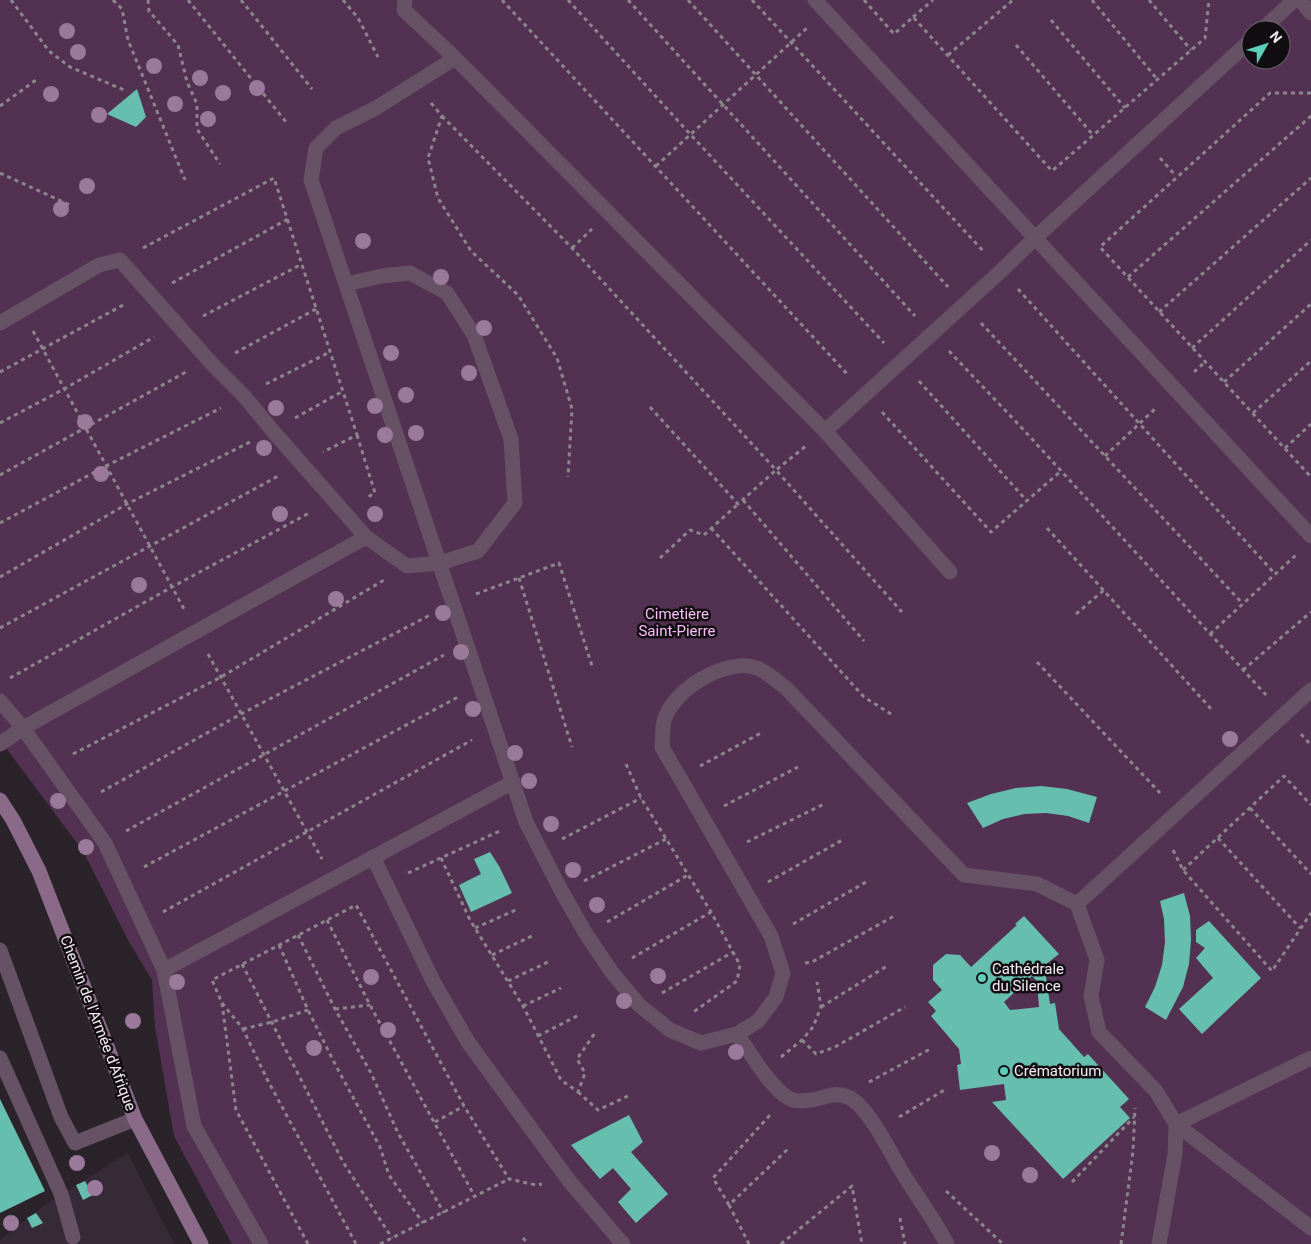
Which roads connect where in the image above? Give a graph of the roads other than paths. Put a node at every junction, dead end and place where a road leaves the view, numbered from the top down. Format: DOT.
graph roads {
  1 [pos="405,0"];
  2 [pos="1294,0"];
  3 [pos="1300,0"];
  4 [pos="820,6"];
  5 [pos="1311,13"];
  6 [pos="1273,20"];
  7 [pos="1241,49"];
  8 [pos="455,58"];
  9 [pos="1035,238"];
  10 [pos="346,284"];
  11 [pos="0,323"];
  12 [pos="825,431"];
  13 [pos="1311,536"];
  14 [pos="366,537"];
  15 [pos="440,563"];
  16 [pos="950,572"];
  17 [pos="1311,690"];
  18 [pos="0,701"];
  19 [pos="23,728"];
  20 [pos="0,744"];
  21 [pos="513,782"];
  22 [pos="0,800"];
  23 [pos="373,857"];
  24 [pos="1077,904"];
  25 [pos="0,950"];
  26 [pos="164,970"];
  27 [pos="737,1034"];
  28 [pos="0,1058"];
  29 [pos="1311,1058"];
  30 [pos="134,1119"];
  31 [pos="1176,1124"];
  32 [pos="1311,1228"];
  33 [pos="71,1242"];
  34 [pos="201,1244"];
  35 [pos="261,1244"];
  36 [pos="623,1244"];
  37 [pos="947,1244"];
  38 [pos="1159,1244"];
  1 -- 8 [label="lane"];
  2 -- 6 [label="lane"];
  3 -- 5 [label="lane"];
  4 -- 9 [label="lane"];
  7 -- 9 [label="lane"];
  8 -- 10 [label="lane"];
  8 -- 12 [label="lane"];
  9 -- 12 [label="lane"];
  9 -- 13 [label="lane"];
  10 -- 15 [label="lane"];
  10 -- 15 [label="lane"];
  11 -- 14 [label="lane"];
  12 -- 16 [label="lane"];
  14 -- 15 [label="lane"];
  14 -- 19 [label="lane"];
  15 -- 21 [label="lane"];
  17 -- 24 [label="lane"];
  18 -- 19 [label="lane"];
  19 -- 20 [label="lane"];
  19 -- 26 [label="lane"];
  21 -- 23 [label="lane"];
  21 -- 27 [label="lane"];
  22 -- 30 [label="street, Chemin de l'Armée d'Afrique"];
  23 -- 26 [label="lane"];
  23 -- 36 [label="lane"];
  24 -- 27 [label="lane"];
  24 -- 31 [label="lane"];
  25 -- 30 [label="lane"];
  26 -- 35 [label="lane"];
  27 -- 37 [label="lane"];
  28 -- 33 [label="lane"];
  29 -- 31 [label="lane"];
  30 -- 34 [label="street, Chemin de l'Armée d'Afrique"];
  31 -- 32 [label="lane"];
  31 -- 38 [label="lane"];
}
